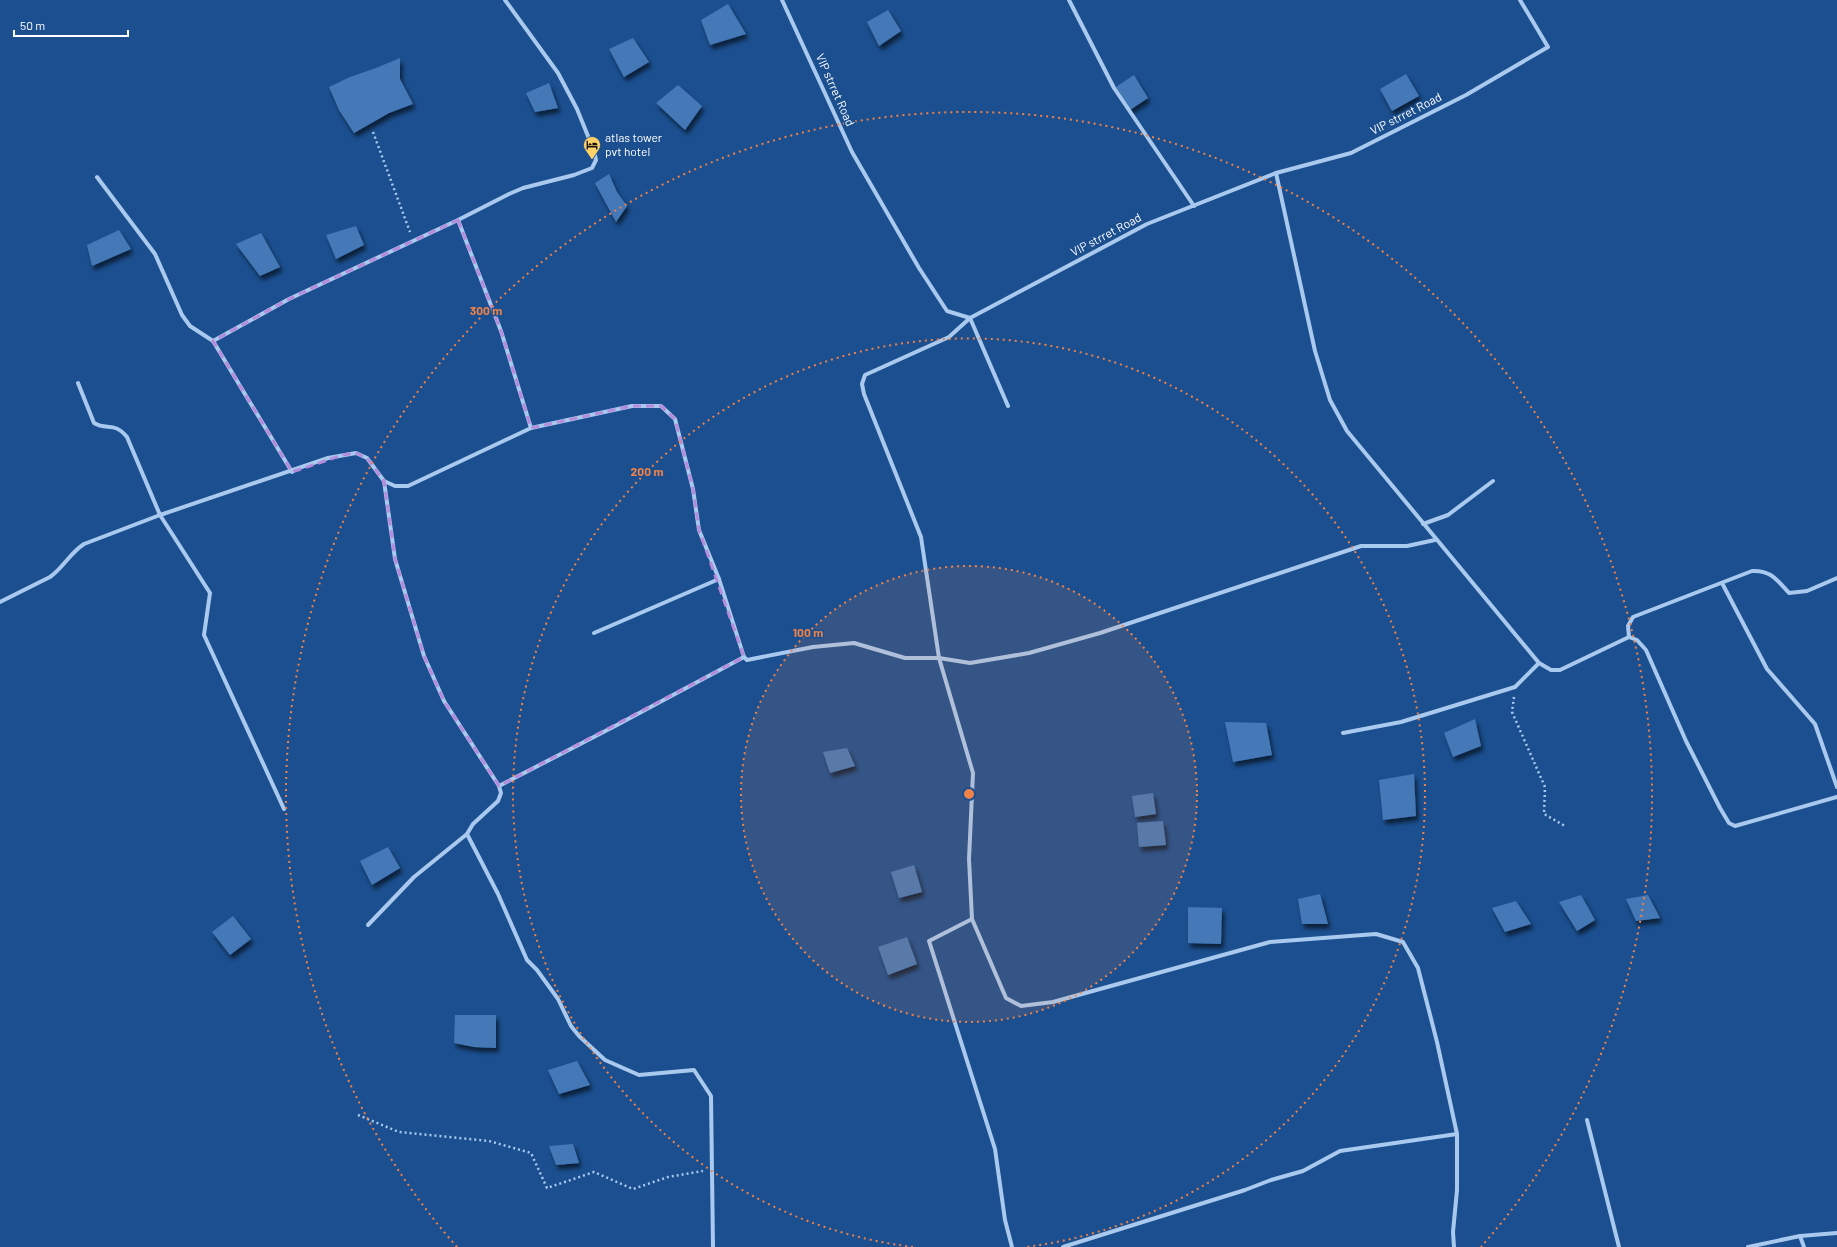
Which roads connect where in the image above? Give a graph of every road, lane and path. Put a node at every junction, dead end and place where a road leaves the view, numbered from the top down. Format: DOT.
graph roads {
  1 [pos="505,0"];
  2 [pos="782,0"];
  3 [pos="1069,0"];
  4 [pos="1520,0"];
  5 [pos="373,132"];
  6 [pos="1276,173"];
  7 [pos="97,177"];
  8 [pos="1194,206"];
  9 [pos="458,220"];
  10 [pos="414,241"];
  11 [pos="970,318"];
  12 [pos="213,341"];
  13 [pos="78,383"];
  14 [pos="1008,406"];
  15 [pos="531,428"];
  16 [pos="292,472"];
  17 [pos="384,480"];
  18 [pos="1493,481"];
  19 [pos="160,515"];
  20 [pos="1422,524"];
  21 [pos="1435,540"];
  22 [pos="1837,578"];
  23 [pos="718,579"];
  24 [pos="1722,583"];
  25 [pos="0,602"];
  26 [pos="594,633"];
  27 [pos="1629,637"];
  28 [pos="744,657"];
  29 [pos="939,658"];
  30 [pos="1539,663"];
  31 [pos="1515,687"];
  32 [pos="1343,733"];
  33 [pos="499,786"];
  34 [pos="1837,787"];
  35 [pos="1837,797"];
  36 [pos="284,809"];
  37 [pos="1565,826"];
  38 [pos="467,834"];
  39 [pos="972,919"];
  40 [pos="368,926"];
  41 [pos="358,1115"];
  42 [pos="1587,1120"];
  43 [pos="1458,1134"];
  44 [pos="707,1171"];
  45 [pos="1837,1233"];
  46 [pos="1800,1236"];
  47 [pos="713,1247"];
  48 [pos="1012,1247"];
  49 [pos="1062,1247"];
  50 [pos="1454,1247"];
  51 [pos="1619,1247"];
  52 [pos="1748,1247"];
  53 [pos="1804,1247"];
  1 -- 9 [label="street"];
  2 -- 11 [label="street, VIP strret Road"];
  3 -- 8 [label="street"];
  4 -- 6 [label="street, VIP strret Road"];
  5 -- 10 [label="path"];
  6 -- 8 [label="street, VIP strret Road"];
  6 -- 20 [label="street"];
  7 -- 12 [label="street"];
  8 -- 11 [label="street, VIP strret Road"];
  9 -- 10 [label="street"];
  9 -- 15 [label="street"];
  10 -- 12 [label="street"];
  11 -- 14 [label="street"];
  11 -- 29 [label="street"];
  12 -- 16 [label="street"];
  13 -- 19 [label="street"];
  15 -- 17 [label="street"];
  15 -- 23 [label="street"];
  16 -- 17 [label="street"];
  16 -- 19 [label="street"];
  17 -- 33 [label="street"];
  18 -- 20 [label="street"];
  19 -- 25 [label="street"];
  19 -- 36 [label="street"];
  20 -- 21 [label="street"];
  21 -- 29 [label="street"];
  21 -- 30 [label="street"];
  22 -- 24 [label="street"];
  23 -- 26 [label="street"];
  23 -- 28 [label="street"];
  24 -- 27 [label="street"];
  24 -- 34 [label="street"];
  27 -- 30 [label="street"];
  27 -- 35 [label="street"];
  28 -- 29 [label="street"];
  28 -- 33 [label="street"];
  29 -- 39 [label="street"];
  30 -- 31 [label="street"];
  31 -- 32 [label="street"];
  31 -- 37 [label="path"];
  33 -- 38 [label="street"];
  38 -- 40 [label="street"];
  38 -- 47 [label="street"];
  39 -- 43 [label="street"];
  39 -- 48 [label="street"];
  41 -- 44 [label="path"];
  42 -- 51 [label="street"];
  43 -- 49 [label="street"];
  43 -- 50 [label="street"];
  45 -- 46 [label="street"];
  46 -- 52 [label="street"];
  46 -- 53 [label="street"];
}
